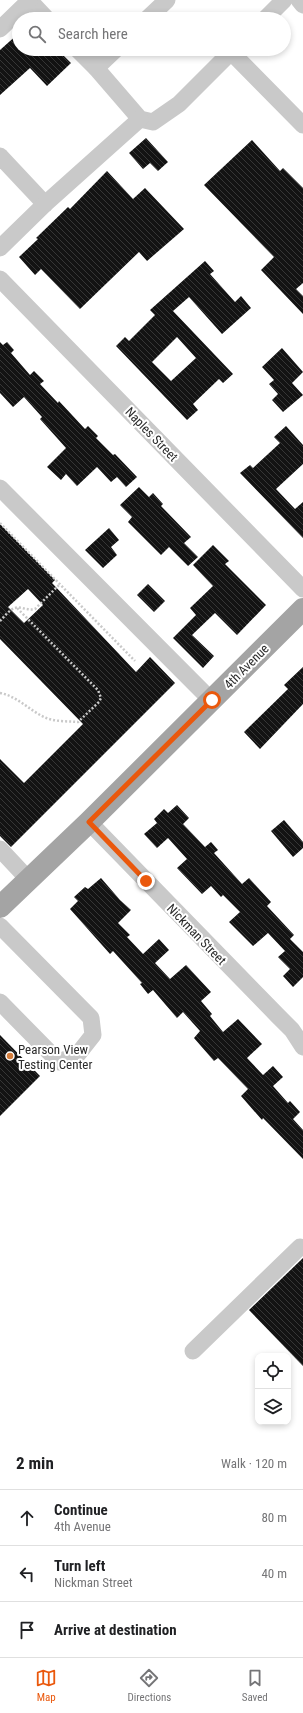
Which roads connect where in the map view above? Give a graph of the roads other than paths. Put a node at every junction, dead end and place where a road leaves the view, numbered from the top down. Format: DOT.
graph roads {
  1 [pos="166,0"];
  2 [pos="284,0"];
  3 [pos="298,0"];
  4 [pos="303,5"];
  5 [pos="39,6"];
  6 [pos="29,12"];
  7 [pos="154,12"];
  8 [pos="272,12"];
  9 [pos="12,22"];
  10 [pos="0,29"];
  11 [pos="84,56"];
  12 [pos="109,56"];
  13 [pos="227,56"];
  14 [pos="239,56"];
  15 [pos="96,68"];
  16 [pos="140,119"];
  17 [pos="303,124"];
  18 [pos="0,156"];
  19 [pos="45,204"];
  20 [pos="0,248"];
  21 [pos="0,279"];
  22 [pos="0,488"];
  23 [pos="303,589"];
  24 [pos="303,609"];
  25 [pos="212,700"];
  26 [pos="89,822"];
  27 [pos="0,849"];
  28 [pos="29,880"];
  29 [pos="3,900"];
  30 [pos="0,926"];
  31 [pos="0,1002"];
  32 [pos="303,1047"];
  33 [pos="300,1247"];
  34 [pos="193,1351"];
  1 -- 7 [label="street"];
  2 -- 8 [label="street"];
  3 -- 4 [label="street"];
  5 -- 6 [label="street"];
  9 -- 10 [label="street"];
  11 -- 15 [label="street"];
  12 -- 15 [label="street"];
  13 -- 16 [label="street"];
  14 -- 17 [label="street"];
  15 -- 16 [label="street"];
  16 -- 19 [label="street"];
  18 -- 19 [label="street"];
  19 -- 20 [label="street"];
  21 -- 23 [label="street, Naples Street"];
  22 -- 25 [label="street"];
  24 -- 25 [label="main road, 4th Avenue"];
  25 -- 26 [label="main road, 4th Avenue"];
  26 -- 28 [label="main road, 4th Avenue"];
  26 -- 32 [label="street, Nickman Street"];
  27 -- 28 [label="street"];
  28 -- 29 [label="main road, 4th Avenue"];
  30 -- 31 [label="street"];
  33 -- 34 [label="street"];
}
